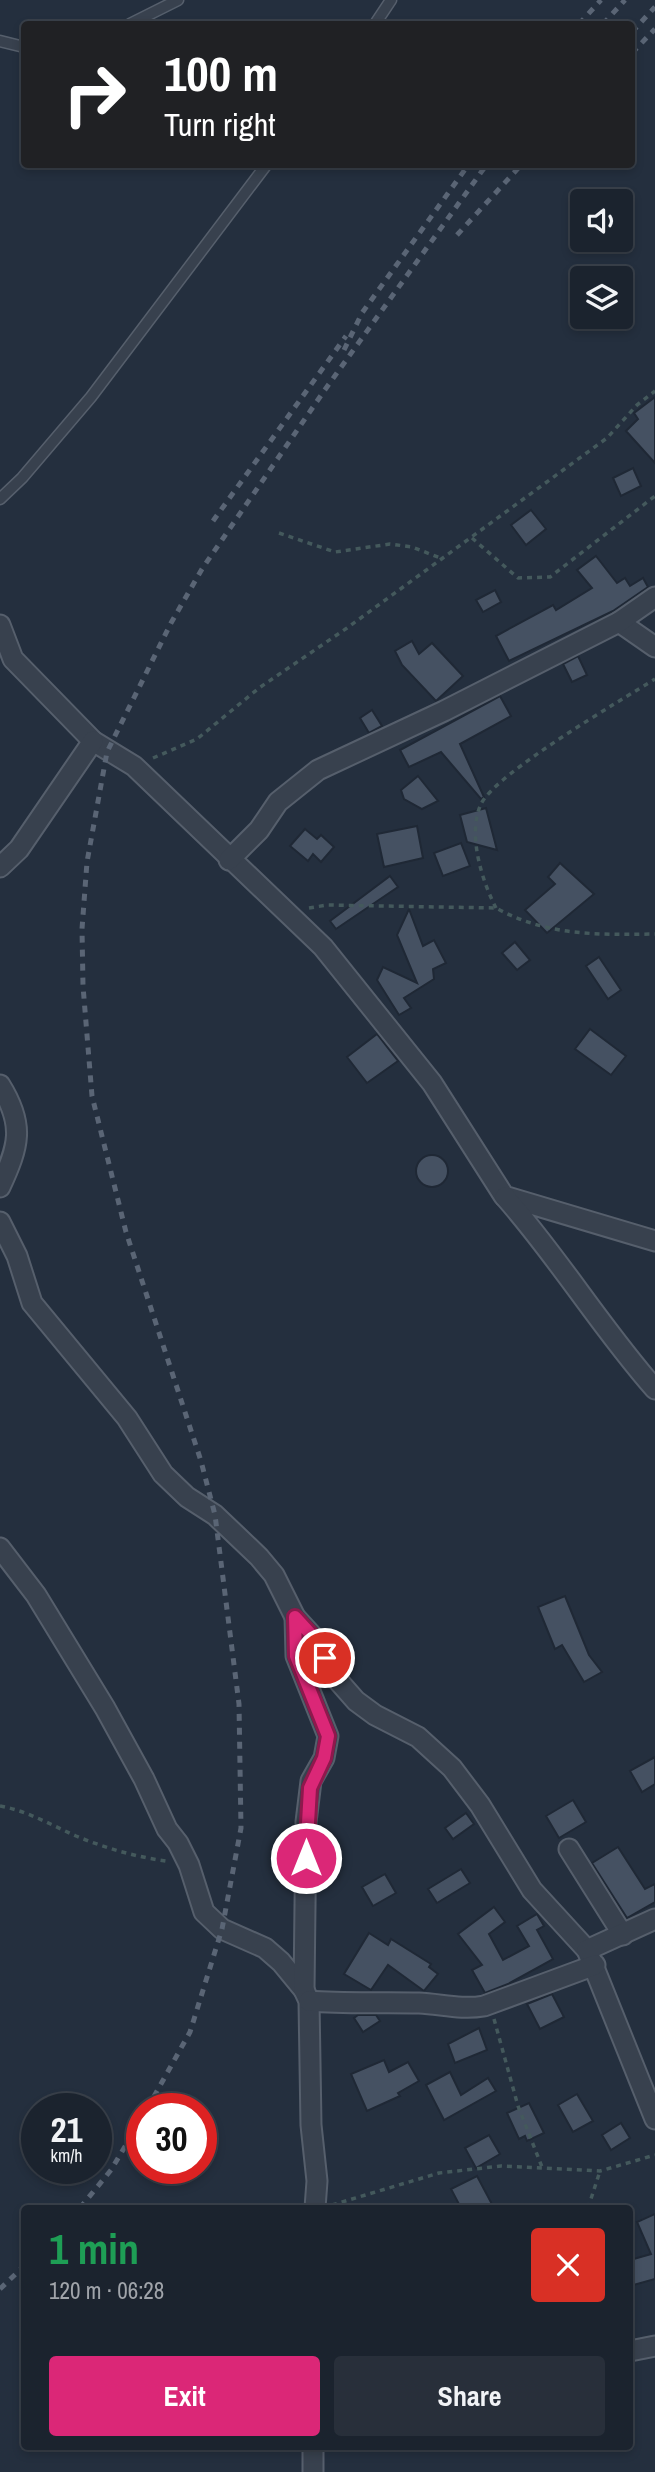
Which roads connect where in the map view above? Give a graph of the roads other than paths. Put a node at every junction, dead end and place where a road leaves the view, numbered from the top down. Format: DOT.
graph roads {
  1 [pos="178,0"];
  2 [pos="391,0"];
  3 [pos="136,21"];
  4 [pos="377,21"];
  5 [pos="0,41"];
  6 [pos="21,46"];
  7 [pos="264,168"];
  8 [pos="0,499"];
  9 [pos="655,597"];
  10 [pos="619,622"];
  11 [pos="0,625"];
  12 [pos="655,647"];
  13 [pos="7,666"];
  14 [pos="93,741"];
  15 [pos="229,860"];
  16 [pos="0,867"];
  17 [pos="0,1085"];
  18 [pos="0,1186"];
  19 [pos="504,1196"];
  20 [pos="0,1222"];
  21 [pos="655,1241"];
  22 [pos="655,1389"];
  23 [pos="0,1548"];
  24 [pos="295,1617"];
  25 [pos="569,1849"];
  26 [pos="655,1919"];
  27 [pos="623,1935"];
  28 [pos="591,1958"];
  29 [pos="307,1995"];
  30 [pos="655,2119"];
  31 [pos="321,2205"];
  32 [pos="655,2346"];
  33 [pos="633,2350"];
  34 [pos="313,2450"];
  35 [pos="313,2472"];
  1 -- 3 [label="lane"];
  2 -- 4 [label="lane"];
  5 -- 6 [label="lane"];
  7 -- 8 [label="lane"];
  9 -- 10 [label="street"];
  10 -- 12 [label="street"];
  10 -- 15 [label="street"];
  11 -- 13 [label="street"];
  13 -- 14 [label="street"];
  14 -- 15 [label="street"];
  14 -- 16 [label="street"];
  15 -- 19 [label="street"];
  17 -- 18 [label="street"];
  19 -- 21 [label="street"];
  19 -- 22 [label="street"];
  20 -- 24 [label="street"];
  23 -- 29 [label="street"];
  24 -- 28 [label="street"];
  24 -- 29 [label="street"];
  25 -- 27 [label="street"];
  26 -- 27 [label="street"];
  27 -- 28 [label="street"];
  28 -- 29 [label="street"];
  28 -- 30 [label="street"];
  29 -- 31 [label="street"];
  32 -- 33 [label="street"];
  34 -- 35 [label="street"];
}
